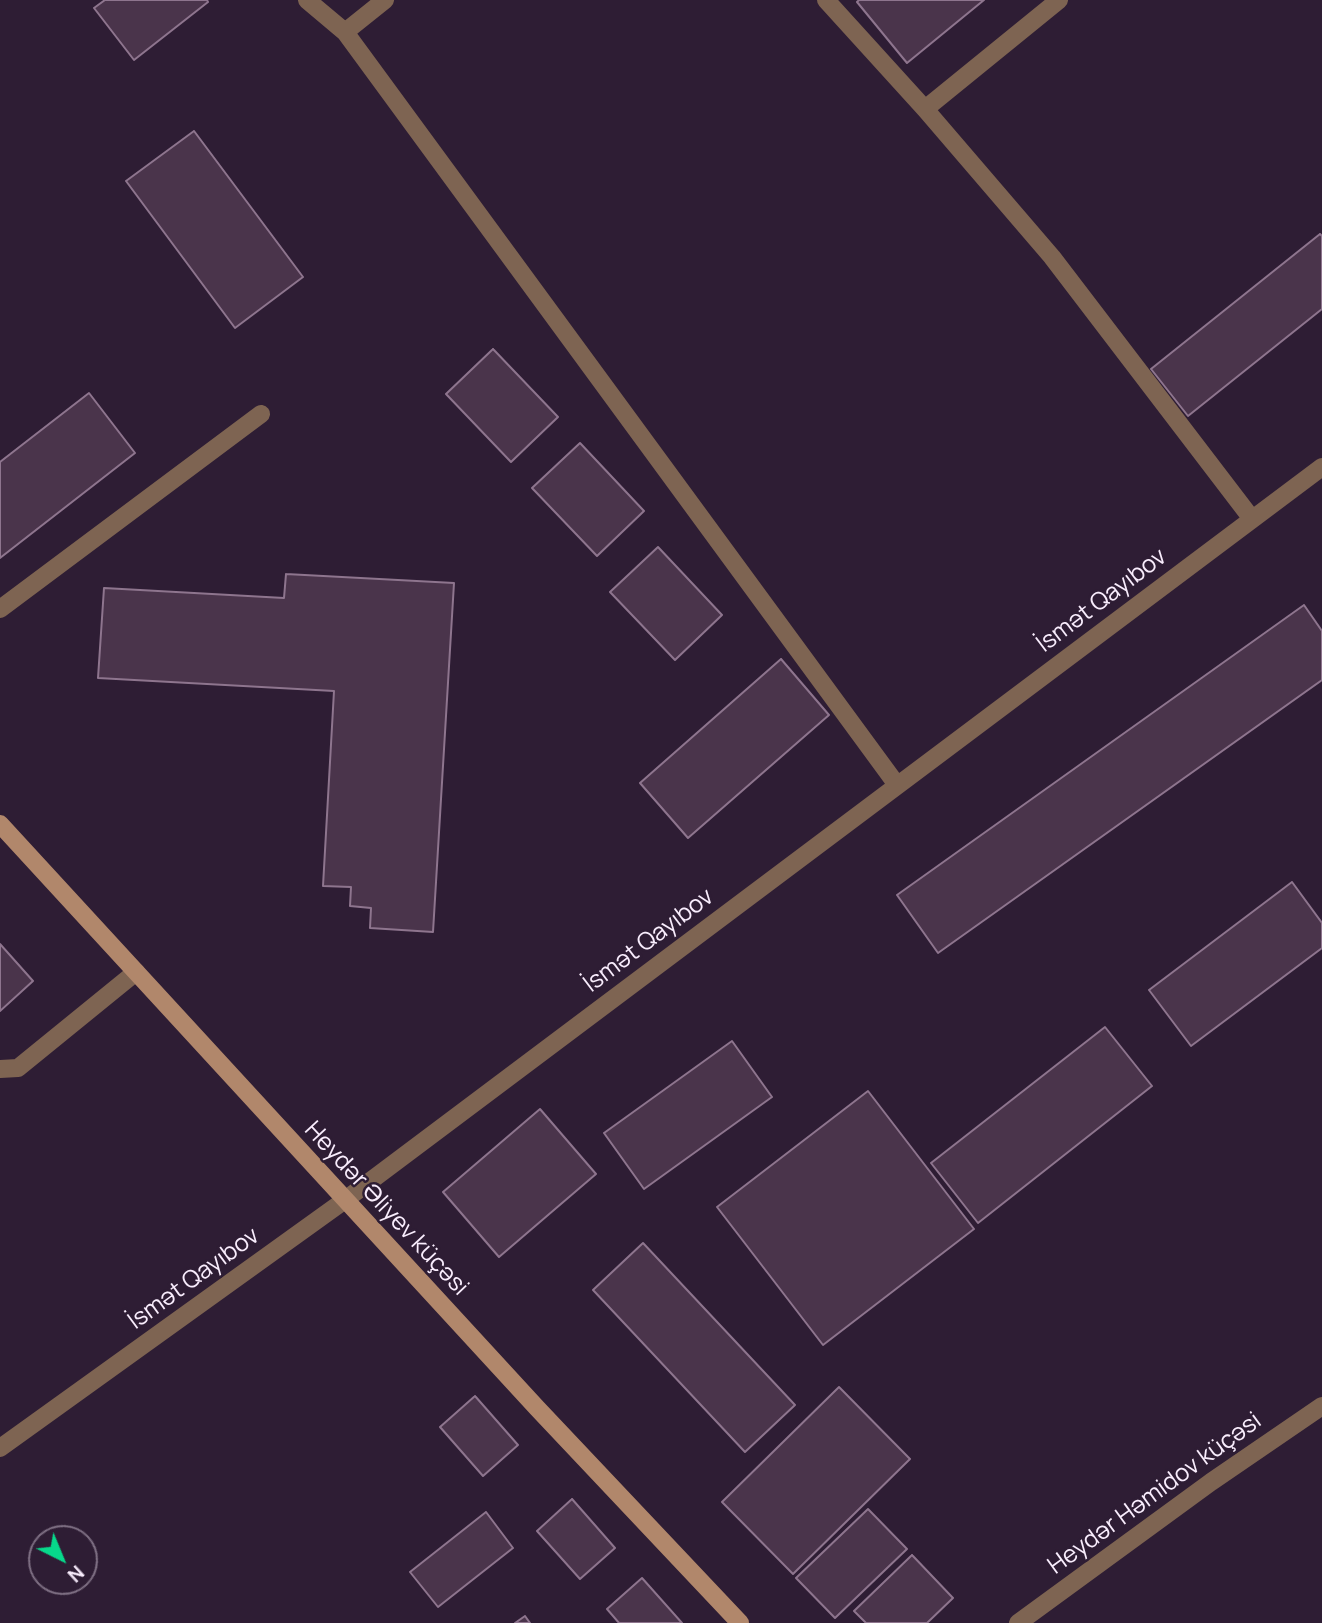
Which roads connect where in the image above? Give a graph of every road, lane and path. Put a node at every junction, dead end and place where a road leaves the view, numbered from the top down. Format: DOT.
graph roads {
  1 [pos="307,0"];
  2 [pos="385,0"];
  3 [pos="826,0"];
  4 [pos="1059,0"];
  5 [pos="345,33"];
  6 [pos="925,109"];
  7 [pos="261,414"];
  8 [pos="1322,467"];
  9 [pos="1252,519"];
  10 [pos="0,609"];
  11 [pos="897,786"];
  12 [pos="0,824"];
  13 [pos="136,972"];
  14 [pos="0,1069"];
  15 [pos="345,1200"];
  16 [pos="1322,1406"];
  17 [pos="0,1448"];
  18 [pos="740,1623"];
  19 [pos="1018,1623"];
  1 -- 5 [label="street"];
  2 -- 5 [label="street"];
  3 -- 6 [label="street"];
  4 -- 6 [label="street"];
  5 -- 11 [label="street"];
  6 -- 9 [label="street"];
  7 -- 10 [label="street"];
  8 -- 9 [label="street, İsmət Qayıbov"];
  9 -- 11 [label="street, İsmət Qayıbov"];
  11 -- 15 [label="street, İsmət Qayıbov"];
  12 -- 13 [label="main road, Heydər Əliyev küçəsi"];
  13 -- 14 [label="street"];
  13 -- 15 [label="main road, Heydər Əliyev küçəsi"];
  15 -- 17 [label="street, İsmət Qayıbov"];
  15 -- 18 [label="main road, Heydər Əliyev küçəsi"];
  16 -- 19 [label="street, Heydər Həmidov küçəsi"];
}
